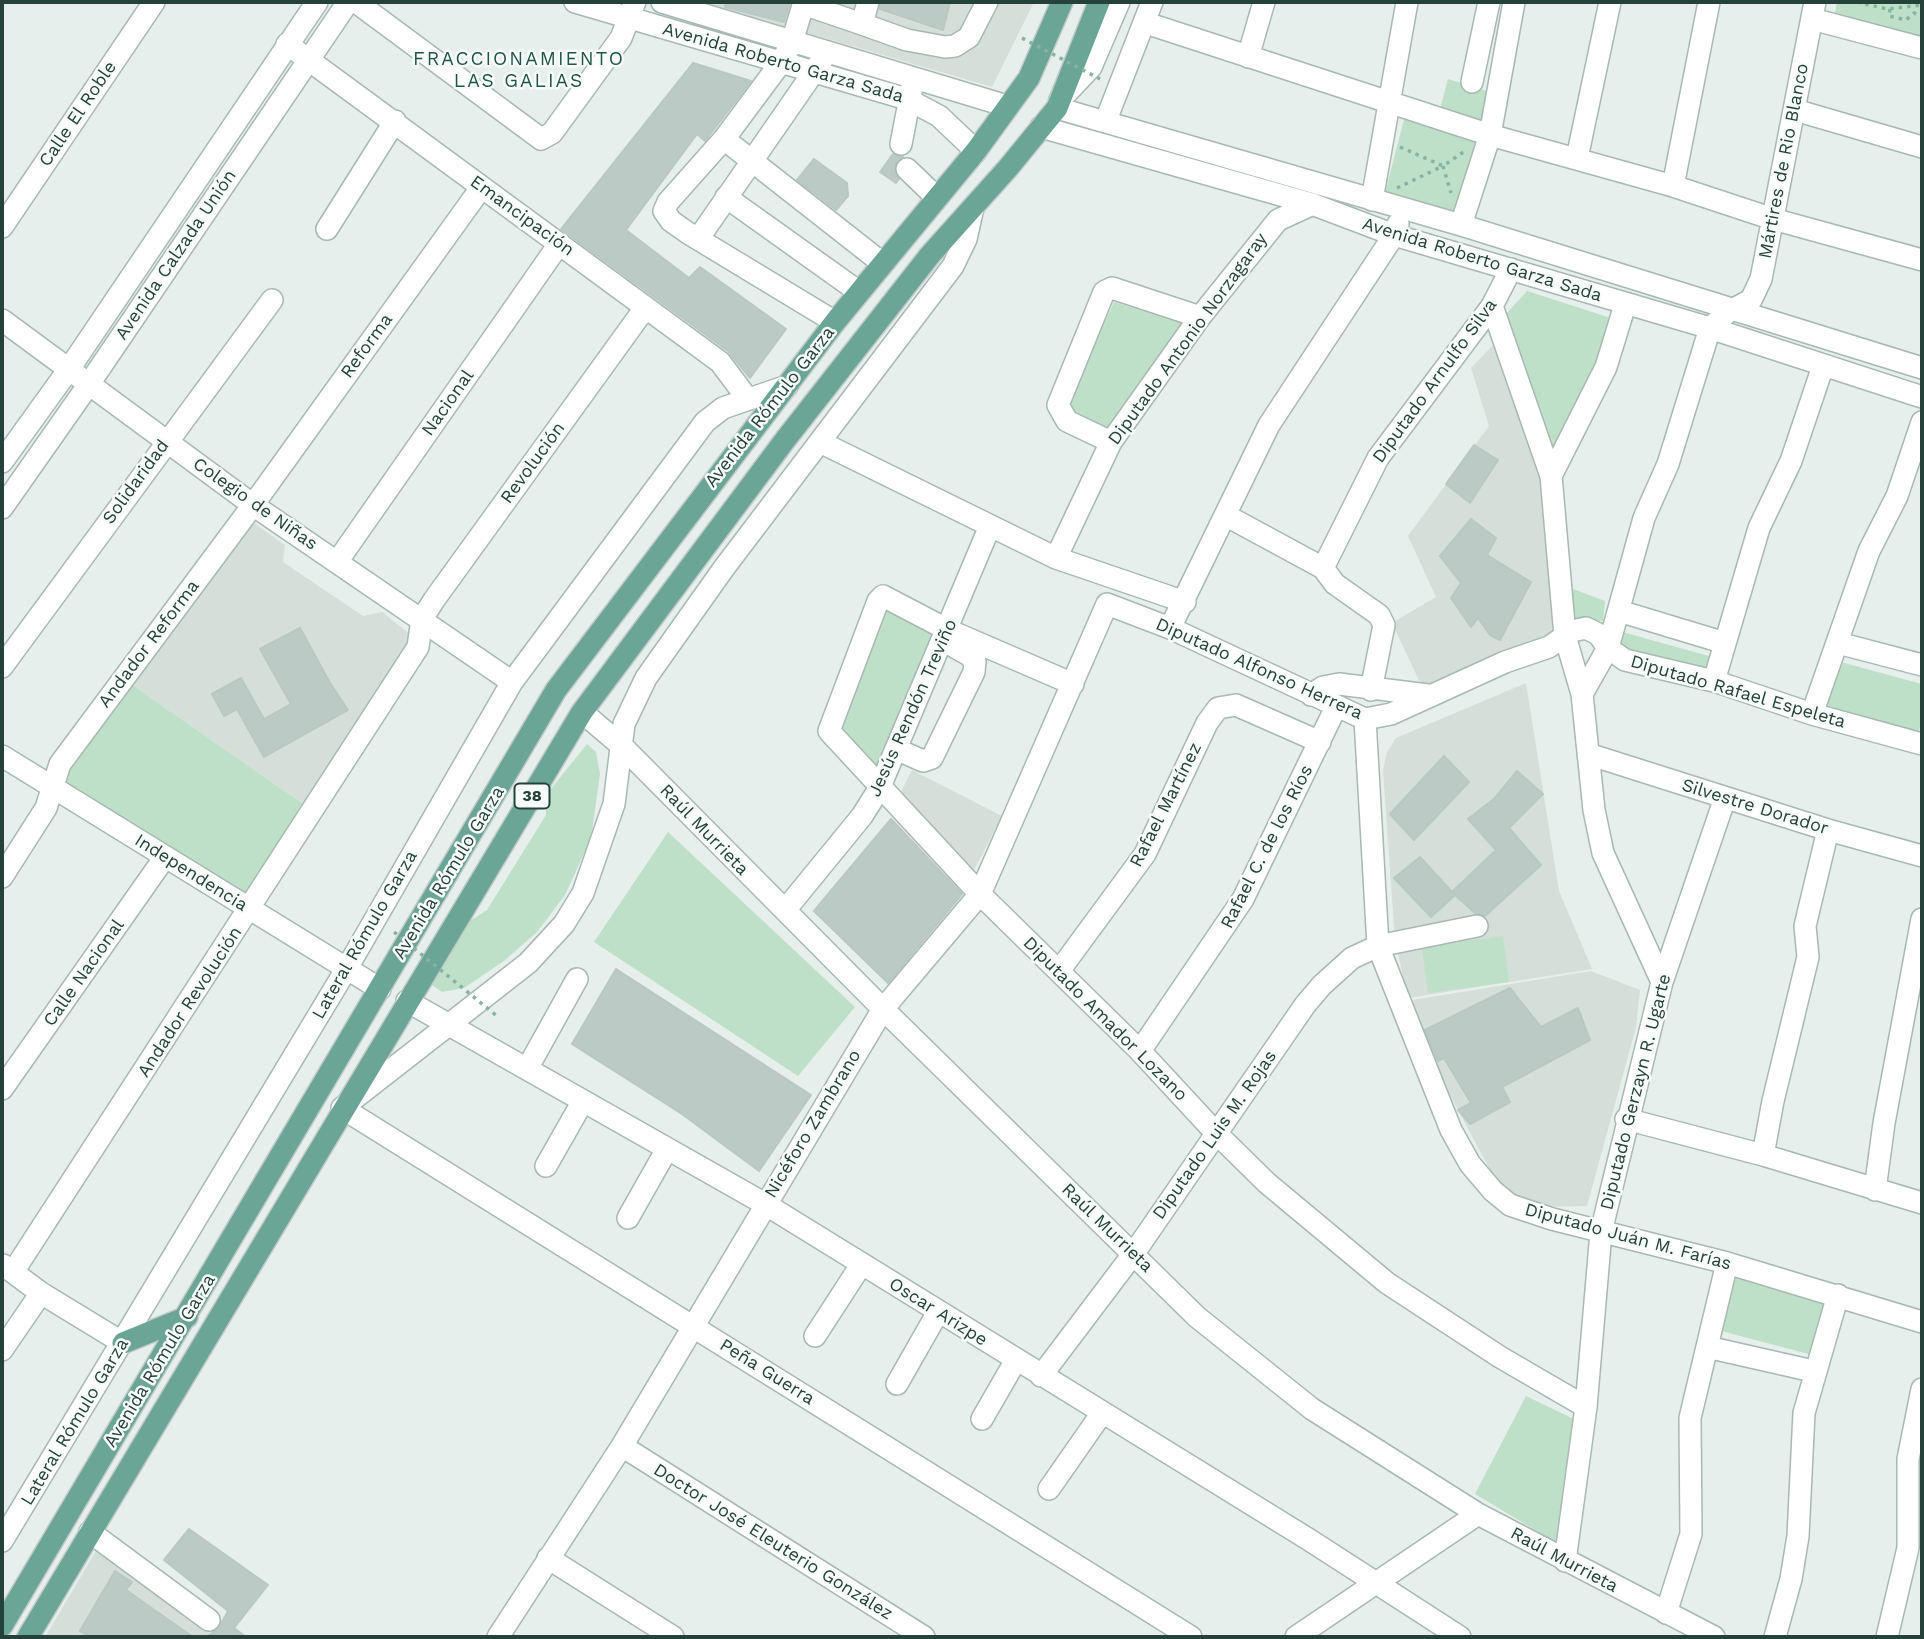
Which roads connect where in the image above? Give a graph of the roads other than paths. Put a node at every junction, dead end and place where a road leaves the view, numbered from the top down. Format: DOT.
graph roads {
  1 [pos="154,2"];
  2 [pos="317,2"];
  3 [pos="348,2"];
  4 [pos="356,2"];
  5 [pos="575,2"];
  6 [pos="662,2"];
  7 [pos="868,2"];
  8 [pos="987,2"];
  9 [pos="1049,2"];
  10 [pos="1062,2"];
  11 [pos="1099,2"];
  12 [pos="1119,2"];
  13 [pos="1152,2"];
  14 [pos="1264,2"];
  15 [pos="1407,2"];
  16 [pos="1503,2"];
  17 [pos="1610,2"];
  18 [pos="1709,2"];
  19 [pos="803,3"];
  20 [pos="633,10"];
  21 [pos="1813,10"];
  22 [pos="1146,23"];
  23 [pos="862,24"];
  24 [pos="1054,26"];
  25 [pos="287,44"];
  26 [pos="1922,48"];
  27 [pos="787,51"];
  28 [pos="1248,57"];
  29 [pos="311,60"];
  30 [pos="821,62"];
  31 [pos="915,78"];
  32 [pos="1472,82"];
  33 [pos="907,99"];
  34 [pos="1388,102"];
  35 [pos="1058,104"];
  36 [pos="1007,106"];
  37 [pos="1795,110"];
  38 [pos="1106,120"];
  39 [pos="395,121"];
  40 [pos="1041,127"];
  41 [pos="1490,135"];
  42 [pos="724,139"];
  43 [pos="901,144"];
  44 [pos="1922,147"];
  45 [pos="976,151"];
  46 [pos="1577,158"];
  47 [pos="751,160"];
  48 [pos="907,169"];
  49 [pos="1673,187"];
  50 [pos="481,188"];
  51 [pos="1335,188"];
  52 [pos="726,197"];
  53 [pos="936,197"];
  54 [pos="1372,200"];
  55 [pos="1312,204"];
  56 [pos="973,208"];
  57 [pos="1403,209"];
  58 [pos="1773,219"];
  59 [pos="1461,225"];
  60 [pos="2,227"];
  61 [pos="327,229"];
  62 [pos="1394,235"];
  63 [pos="698,239"];
  64 [pos="559,244"];
  65 [pos="1922,260"];
  66 [pos="881,263"];
  67 [pos="1511,269"];
  68 [pos="859,292"];
  69 [pos="272,300"];
  70 [pos="1625,305"];
  71 [pos="1492,306"];
  72 [pos="646,308"];
  73 [pos="1734,309"];
  74 [pos="1200,317"];
  75 [pos="2,320"];
  76 [pos="835,322"];
  77 [pos="1710,328"];
  78 [pos="1808,334"];
  79 [pos="1800,359"];
  80 [pos="1823,366"];
  81 [pos="1922,368"];
  82 [pos="69,369"];
  83 [pos="89,384"];
  84 [pos="787,386"];
  85 [pos="1922,397"];
  86 [pos="747,398"];
  87 [pos="1922,422"];
  88 [pos="166,440"];
  89 [pos="820,442"];
  90 [pos="1111,442"];
  91 [pos="2,462"];
  92 [pos="1551,476"];
  93 [pos="253,505"];
  94 [pos="2,508"];
  95 [pos="1227,516"];
  96 [pos="990,526"];
  97 [pos="1056,558"];
  98 [pos="337,562"];
  99 [pos="1322,568"];
  100 [pos="1185,602"];
  101 [pos="1107,604"];
  102 [pos="1619,611"];
  103 [pos="422,619"];
  104 [pos="1170,628"];
  105 [pos="946,635"];
  106 [pos="1565,636"];
  107 [pos="1725,643"];
  108 [pos="1838,643"];
  109 [pos="1608,648"];
  110 [pos="1922,665"];
  111 [pos="2,667"];
  112 [pos="1714,681"];
  113 [pos="512,682"];
  114 [pos="1073,684"];
  115 [pos="1371,690"];
  116 [pos="1582,694"];
  117 [pos="1311,695"];
  118 [pos="1428,695"];
  119 [pos="1336,707"];
  120 [pos="582,712"];
  121 [pos="1812,714"];
  122 [pos="1365,719"];
  123 [pos="1320,742"];
  124 [pos="1922,742"];
  125 [pos="623,747"];
  126 [pos="896,750"];
  127 [pos="1588,754"];
  128 [pos="2,756"];
  129 [pos="52,786"];
  130 [pos="879,789"];
  131 [pos="1725,798"];
  132 [pos="1828,830"];
  133 [pos="1922,856"];
  134 [pos="166,857"];
  135 [pos="2,877"];
  136 [pos="980,894"];
  137 [pos="786,909"];
  138 [pos="250,910"];
  139 [pos="1922,919"];
  140 [pos="1477,926"];
  141 [pos="1378,946"];
  142 [pos="346,968"];
  143 [pos="1059,971"];
  144 [pos="577,979"];
  145 [pos="1662,982"];
  146 [pos="380,989"];
  147 [pos="407,1001"];
  148 [pos="883,1009"];
  149 [pos="450,1024"];
  150 [pos="1140,1051"];
  151 [pos="527,1069"];
  152 [pos="2,1089"];
  153 [pos="583,1101"];
  154 [pos="342,1108"];
  155 [pos="1626,1119"];
  156 [pos="1216,1133"];
  157 [pos="667,1149"];
  158 [pos="1763,1155"];
  159 [pos="546,1166"];
  160 [pos="1875,1190"];
  161 [pos="1922,1203"];
  162 [pos="765,1204"];
  163 [pos="628,1218"];
  164 [pos="1601,1231"];
  165 [pos="1134,1253"];
  166 [pos="1727,1263"];
  167 [pos="861,1265"];
  168 [pos="8,1268"];
  169 [pos="41,1293"];
  170 [pos="1838,1295"];
  171 [pos="938,1312"];
  172 [pos="187,1317"];
  173 [pos="1922,1322"];
  174 [pos="694,1326"];
  175 [pos="815,1336"];
  176 [pos="123,1343"];
  177 [pos="1707,1348"];
  178 [pos="2,1350"];
  179 [pos="1016,1360"];
  180 [pos="1813,1371"];
  181 [pos="1041,1376"];
  182 [pos="897,1384"];
  183 [pos="1922,1389"];
  184 [pos="1586,1407"];
  185 [pos="1102,1413"];
  186 [pos="982,1419"];
  187 [pos="622,1446"];
  188 [pos="1049,1489"];
  189 [pos="1478,1514"];
  190 [pos="90,1532"];
  191 [pos="2,1541"];
  192 [pos="548,1558"];
  193 [pos="1565,1561"];
  194 [pos="1377,1583"];
  195 [pos="1666,1613"];
  196 [pos="209,1620"];
  197 [pos="2,1626"];
  198 [pos="1435,1630"];
  199 [pos="662,1634"];
  200 [pos="29,1637"];
  201 [pos="498,1637"];
  202 [pos="924,1637"];
  203 [pos="1191,1637"];
  204 [pos="1296,1637"];
  205 [pos="1460,1637"];
  206 [pos="1714,1637"];
  207 [pos="1775,1637"];
  208 [pos="1887,1637"];
  1 -- 60 [label="street, Calle El Roble"];
  2 -- 25 [label="street, Avenida Calzada Unión"];
  3 -- 29 [label="street, Avenida Calzada Unión"];
  4 -- 20 [label="street"];
  5 -- 20 [label="street, Avenida Roberto Garza Sada"];
  6 -- 27 [label="street, Avenida Roberto Garza Sada"];
  7 -- 23 [label="street"];
  8 -- 23 [label="street"];
  9 -- 24 [label="street"];
  10 -- 24 [label="main road, Avenida Rómulo Garza / 38"];
  11 -- 35 [label="main road, Avenida Rómulo Garza / 38"];
  12 -- 35 [label="street, Avenida Rómulo Garza"];
  13 -- 22 [label="street"];
  14 -- 28 [label="street"];
  15 -- 34 [label="street"];
  16 -- 32 [label="street"];
  16 -- 41 [label="street"];
  17 -- 46 [label="street"];
  18 -- 49 [label="street"];
  19 -- 23 [label="street"];
  19 -- 27 [label="street"];
  20 -- 27 [label="street, Avenida Roberto Garza Sada"];
  21 -- 26 [label="street"];
  21 -- 37 [label="street, Mártires de Rio Blanco"];
  22 -- 28 [label="street"];
  22 -- 38 [label="street"];
  24 -- 36 [label="main road, Avenida Rómulo Garza / 38"];
  25 -- 29 [label="street, Emancipación"];
  25 -- 82 [label="street, Avenida Calzada Unión"];
  27 -- 30 [label="street, Avenida Roberto Garza Sada"];
  27 -- 42 [label="street"];
  28 -- 34 [label="street"];
  29 -- 39 [label="street, Emancipación"];
  29 -- 83 [label="street, Avenida Calzada Unión"];
  30 -- 31 [label="street, Avenida Roberto Garza Sada"];
  30 -- 33 [label="street, Avenida Roberto Garza Sada"];
  30 -- 47 [label="street"];
  31 -- 33 [label="street"];
  31 -- 36 [label="street, Avenida Roberto Garza Sada"];
  33 -- 43 [label="street"];
  33 -- 45 [label="street, Avenida Roberto Garza Sada"];
  34 -- 41 [label="street"];
  34 -- 54 [label="street"];
  35 -- 38 [label="street, Avenida Roberto Garza Sada"];
  35 -- 40 [label="main road, Avenida Rómulo Garza / 38"];
  36 -- 45 [label="main road, Avenida Rómulo Garza / 38"];
  37 -- 44 [label="street"];
  37 -- 58 [label="street, Mártires de Rio Blanco"];
  38 -- 51 [label="street, Avenida Roberto Garza Sada"];
  39 -- 50 [label="street, Emancipación"];
  39 -- 61 [label="street"];
  40 -- 55 [label="street, Avenida Roberto Garza Sada"];
  40 -- 56 [label="main road, Avenida Rómulo Garza / 38"];
  41 -- 46 [label="street"];
  41 -- 59 [label="street"];
  42 -- 47 [label="street"];
  42 -- 63 [label="street"];
  45 -- 53 [label="main road, Avenida Rómulo Garza / 38"];
  46 -- 49 [label="street"];
  47 -- 52 [label="street"];
  47 -- 66 [label="street"];
  48 -- 53 [label="street"];
  49 -- 58 [label="street"];
  50 -- 64 [label="street, Emancipación"];
  50 -- 93 [label="street, Reforma"];
  51 -- 54 [label="street, Avenida Roberto Garza Sada"];
  51 -- 55 [label="street, Diputado Antonio Norzagaray"];
  52 -- 63 [label="street"];
  52 -- 68 [label="street"];
  53 -- 66 [label="main road, Avenida Rómulo Garza / 38"];
  54 -- 57 [label="street, Avenida Roberto Garza Sada"];
  55 -- 62 [label="street, Avenida Roberto Garza Sada"];
  55 -- 74 [label="street, Diputado Antonio Norzagaray"];
  56 -- 89 [label="street, Avenida Rómulo Garza"];
  56 -- 120 [label="main road, Avenida Rómulo Garza / 38"];
  57 -- 59 [label="street, Avenida Roberto Garza Sada"];
  57 -- 62 [label="street"];
  58 -- 65 [label="street"];
  58 -- 73 [label="street, Mártires de Rio Blanco"];
  59 -- 73 [label="street, Avenida Roberto Garza Sada"];
  62 -- 67 [label="street, Avenida Roberto Garza Sada"];
  62 -- 95 [label="street"];
  63 -- 76 [label="street"];
  64 -- 72 [label="street, Emancipación"];
  64 -- 98 [label="street, Nacional"];
  66 -- 68 [label="main road, Avenida Rómulo Garza / 38"];
  67 -- 70 [label="street, Avenida Roberto Garza Sada"];
  67 -- 71 [label="street, Diputado Arnulfo Silva"];
  68 -- 76 [label="main road, Avenida Rómulo Garza / 38"];
  69 -- 88 [label="street, Solidaridad"];
  70 -- 77 [label="street, Avenida Roberto Garza Sada"];
  70 -- 92 [label="street"];
  71 -- 92 [label="street"];
  71 -- 99 [label="street, Diputado Arnulfo Silva"];
  72 -- 86 [label="street, Emancipación"];
  72 -- 103 [label="street, Revolución"];
  73 -- 77 [label="street, Mártires de Rio Blanco"];
  73 -- 78 [label="street, Avenida Roberto Garza Sada"];
  74 -- 90 [label="street, Diputado Antonio Norzagaray"];
  74 -- 90 [label="street"];
  75 -- 82 [label="street, Colegio de Niñas"];
  76 -- 84 [label="main road, Avenida Rómulo Garza / 38"];
  77 -- 79 [label="street, Avenida Roberto Garza Sada"];
  77 -- 102 [label="street"];
  78 -- 79 [label="street"];
  78 -- 81 [label="street, Avenida Roberto Garza Sada"];
  79 -- 80 [label="street, Avenida Roberto Garza Sada"];
  80 -- 85 [label="street, Avenida Roberto Garza Sada"];
  80 -- 107 [label="street"];
  82 -- 83 [label="street, Colegio de Niñas"];
  82 -- 91 [label="street, Avenida Calzada Unión"];
  83 -- 88 [label="street, Colegio de Niñas"];
  83 -- 94 [label="street, Avenida Calzada Unión"];
  84 -- 86 [label="street, Lateral Rómulo Garza"];
  84 -- 146 [label="main road, Avenida Rómulo Garza / 38"];
  86 -- 113 [label="street, Lateral Rómulo Garza"];
  87 -- 108 [label="street"];
  88 -- 93 [label="street, Colegio de Niñas"];
  88 -- 111 [label="street, Solidaridad"];
  89 -- 96 [label="street, Diputado Alfonso Herrera"];
  89 -- 125 [label="street, Avenida Rómulo Garza"];
  90 -- 97 [label="street, Diputado Antonio Norzagaray"];
  92 -- 106 [label="street"];
  93 -- 98 [label="street, Colegio de Niñas"];
  93 -- 129 [label="street, Andador Reforma"];
  95 -- 99 [label="street"];
  95 -- 100 [label="street"];
  96 -- 97 [label="street, Diputado Alfonso Herrera"];
  96 -- 105 [label="street, Jesús Rendón Treviño"];
  97 -- 100 [label="street, Diputado Alfonso Herrera"];
  98 -- 103 [label="street, Colegio de Niñas"];
  99 -- 115 [label="street"];
  100 -- 104 [label="street"];
  101 -- 104 [label="street, Diputado Alfonso Herrera"];
  101 -- 114 [label="street, Nicéforo Zambrano"];
  102 -- 107 [label="street"];
  102 -- 109 [label="street"];
  103 -- 113 [label="street, Colegio de Niñas"];
  103 -- 138 [label="street, Andador Revolución"];
  104 -- 117 [label="street, Diputado Alfonso Herrera"];
  105 -- 114 [label="street"];
  105 -- 126 [label="street, Jesús Rendón Treviño"];
  105 -- 126 [label="street"];
  105 -- 130 [label="street, Diputado Amador Lozano"];
  106 -- 109 [label="street, Diputado Rafael Espeleta"];
  106 -- 116 [label="street"];
  106 -- 118 [label="street, Diputado Alfonso Herrera"];
  107 -- 112 [label="street"];
  108 -- 110 [label="street"];
  108 -- 121 [label="street"];
  109 -- 112 [label="street, Diputado Rafael Espeleta"];
  109 -- 116 [label="street"];
  112 -- 121 [label="street, Diputado Rafael Espeleta"];
  113 -- 142 [label="street, Lateral Rómulo Garza"];
  114 -- 136 [label="street, Nicéforo Zambrano"];
  115 -- 117 [label="street"];
  115 -- 118 [label="street"];
  116 -- 127 [label="street"];
  117 -- 119 [label="street, Diputado Alfonso Herrera"];
  118 -- 122 [label="street, Diputado Alfonso Herrera"];
  119 -- 122 [label="street, Diputado Alfonso Herrera"];
  119 -- 123 [label="street, Rafael C. de los Ríos"];
  120 -- 125 [label="street, Raúl Murrieta"];
  120 -- 147 [label="main road, Avenida Rómulo Garza / 38"];
  121 -- 124 [label="street, Diputado Rafael Espeleta"];
  122 -- 141 [label="street, Diputado Juán M. Farías"];
  123 -- 143 [label="street, Rafael Martínez"];
  123 -- 150 [label="street, Rafael C. de los Ríos"];
  125 -- 137 [label="street, Raúl Murrieta"];
  125 -- 149 [label="street, Avenida Rómulo Garza"];
  126 -- 130 [label="street, Jesús Rendón Treviño"];
  127 -- 131 [label="street, Silvestre Dorador"];
  127 -- 145 [label="street"];
  128 -- 129 [label="street, Independencia"];
  129 -- 134 [label="street, Independencia"];
  129 -- 135 [label="street"];
  130 -- 136 [label="street, Diputado Amador Lozano"];
  130 -- 137 [label="street, Jesús Rendón Treviño"];
  131 -- 132 [label="street, Silvestre Dorador"];
  131 -- 145 [label="street, Diputado Gerzayn R. Ugarte"];
  132 -- 133 [label="street, Silvestre Dorador"];
  132 -- 158 [label="street"];
  134 -- 138 [label="street, Independencia"];
  134 -- 152 [label="street, Calle Nacional"];
  136 -- 143 [label="street, Diputado Amador Lozano"];
  136 -- 148 [label="street, Nicéforo Zambrano"];
  137 -- 148 [label="street, Raúl Murrieta"];
  138 -- 142 [label="street, Independencia"];
  138 -- 168 [label="street, Andador Revolución"];
  139 -- 160 [label="street"];
  140 -- 141 [label="street, Diputado Luis M. Rojas"];
  141 -- 156 [label="street, Diputado Luis M. Rojas"];
  141 -- 164 [label="street, Diputado Juán M. Farías"];
  142 -- 146 [label="street, Independencia"];
  142 -- 176 [label="street, Lateral Rómulo Garza"];
  143 -- 150 [label="street, Diputado Amador Lozano"];
  144 -- 151 [label="street"];
  145 -- 155 [label="street, Diputado Gerzayn R. Ugarte"];
  146 -- 172 [label="main road, Avenida Rómulo Garza / 38"];
  147 -- 149 [label="street, Oscar Arizpe"];
  147 -- 154 [label="main road, Avenida Rómulo Garza / 38"];
  148 -- 162 [label="street, Nicéforo Zambrano"];
  148 -- 165 [label="street, Raúl Murrieta"];
  149 -- 151 [label="street, Oscar Arizpe"];
  149 -- 154 [label="street, Avenida Rómulo Garza"];
  150 -- 156 [label="street, Diputado Amador Lozano"];
  151 -- 153 [label="street, Oscar Arizpe"];
  153 -- 157 [label="street, Oscar Arizpe"];
  153 -- 159 [label="street"];
  154 -- 174 [label="street, Peña Guerra"];
  154 -- 190 [label="main road, Avenida Rómulo Garza / 38"];
  155 -- 158 [label="street"];
  155 -- 164 [label="street, Diputado Gerzayn R. Ugarte"];
  156 -- 165 [label="street, Diputado Luis M. Rojas"];
  156 -- 184 [label="street, Diputado Amador Lozano"];
  157 -- 162 [label="street, Oscar Arizpe"];
  157 -- 163 [label="street"];
  158 -- 160 [label="street"];
  160 -- 161 [label="street"];
  162 -- 167 [label="street, Oscar Arizpe"];
  162 -- 174 [label="street, Nicéforo Zambrano"];
  164 -- 166 [label="street, Diputado Juán M. Farías"];
  164 -- 184 [label="street, Diputado Gerzayn R. Ugarte"];
  165 -- 181 [label="street, Diputado Luis M. Rojas"];
  165 -- 189 [label="street, Raúl Murrieta"];
  166 -- 170 [label="street, Diputado Juán M. Farías"];
  166 -- 177 [label="street"];
  167 -- 171 [label="street, Oscar Arizpe"];
  167 -- 175 [label="street"];
  168 -- 169 [label="street"];
  169 -- 176 [label="street"];
  169 -- 178 [label="street"];
  170 -- 173 [label="street, Diputado Juán M. Farías"];
  170 -- 180 [label="street"];
  171 -- 179 [label="street, Oscar Arizpe"];
  171 -- 182 [label="street"];
  172 -- 176 [label="main road"];
  172 -- 197 [label="main road, Avenida Rómulo Garza / 38"];
  174 -- 187 [label="street, Nicéforo Zambrano"];
  174 -- 203 [label="street, Peña Guerra"];
  176 -- 191 [label="street, Lateral Rómulo Garza"];
  177 -- 180 [label="street"];
  177 -- 195 [label="street"];
  179 -- 181 [label="street, Oscar Arizpe"];
  179 -- 186 [label="street"];
  180 -- 207 [label="street"];
  181 -- 185 [label="street, Oscar Arizpe"];
  183 -- 208 [label="street"];
  184 -- 193 [label="street, Diputado Gerzayn R. Ugarte"];
  185 -- 188 [label="street"];
  185 -- 194 [label="street, Oscar Arizpe"];
  187 -- 192 [label="street, Nicéforo Zambrano"];
  187 -- 202 [label="street, Doctor José Eleuterio González"];
  189 -- 193 [label="street, Raúl Murrieta"];
  189 -- 194 [label="street"];
  190 -- 196 [label="street"];
  190 -- 200 [label="main road, Avenida Rómulo Garza / 38"];
  192 -- 199 [label="street"];
  192 -- 201 [label="street, Nicéforo Zambrano"];
  193 -- 195 [label="street, Raúl Murrieta"];
  194 -- 198 [label="street, Oscar Arizpe"];
  194 -- 204 [label="street"];
  195 -- 206 [label="street, Raúl Murrieta"];
  198 -- 205 [label="street, Oscar Arizpe"];
}
